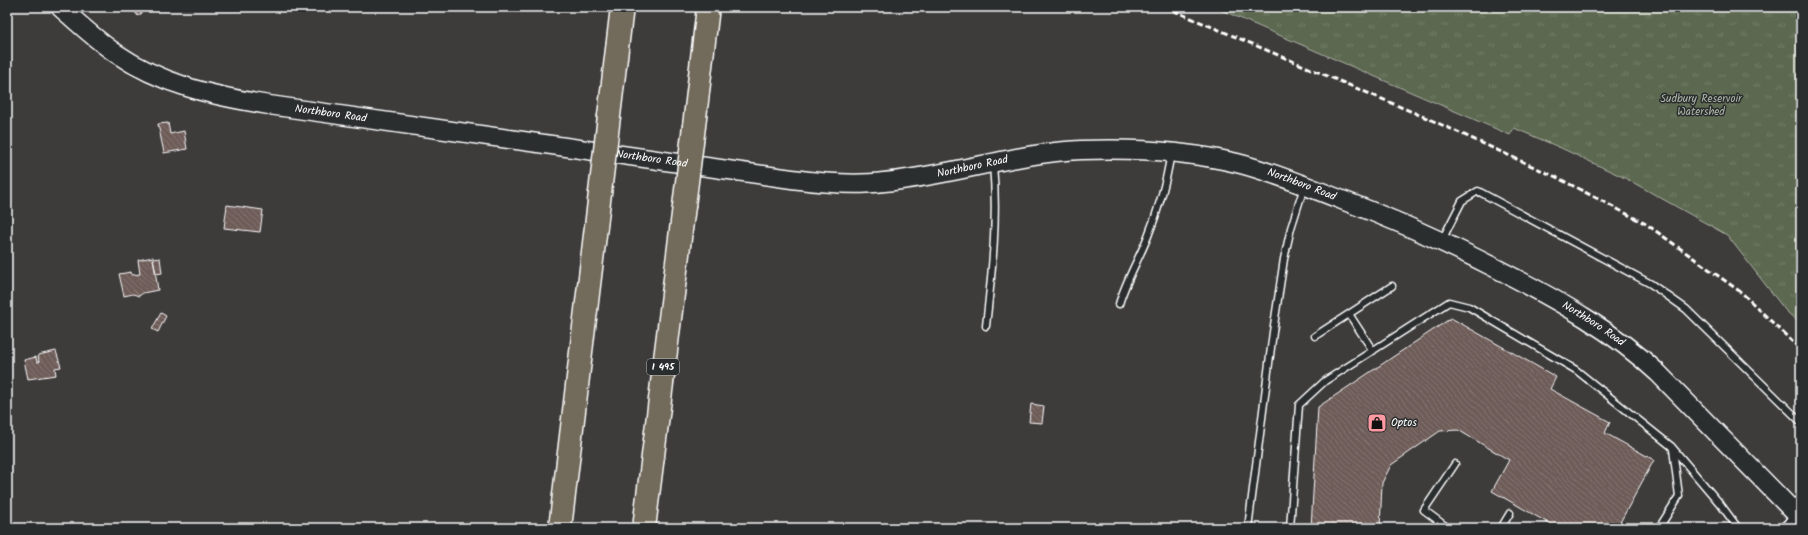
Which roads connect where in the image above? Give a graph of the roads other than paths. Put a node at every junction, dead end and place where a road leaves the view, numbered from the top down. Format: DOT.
graph roads {
  1 [pos="60,7"];
  2 [pos="622,7"];
  3 [pos="708,7"];
  4 [pos="1171,152"];
  5 [pos="993,162"];
  6 [pos="1304,185"];
  7 [pos="1442,241"];
  8 [pos="1392,286"];
  9 [pos="1119,304"];
  10 [pos="1349,314"];
  11 [pos="986,326"];
  12 [pos="1315,336"];
  13 [pos="1373,351"];
  14 [pos="1801,422"];
  15 [pos="1673,449"];
  16 [pos="1455,464"];
  17 [pos="1797,509"];
  18 [pos="1510,513"];
  19 [pos="560,528"];
  20 [pos="645,528"];
  21 [pos="1248,528"];
  22 [pos="1290,528"];
  23 [pos="1448,528"];
  24 [pos="1501,528"];
  25 [pos="1659,528"];
  26 [pos="1738,528"];
  27 [pos="1782,528"];
  1 -- 5 [label="main road, Northboro Road"];
  2 -- 19 [label="highway, bridge"];
  3 -- 20 [label="highway, I 495, bridge"];
  4 -- 5 [label="main road, Northboro Road"];
  4 -- 6 [label="main road, Northboro Road"];
  4 -- 9 [label="lane"];
  5 -- 11 [label="lane"];
  6 -- 7 [label="main road, Northboro Road"];
  6 -- 21 [label="lane"];
  7 -- 14 [label="lane"];
  7 -- 17 [label="main road, Northboro Road"];
  8 -- 10 [label="lane"];
  10 -- 12 [label="lane"];
  10 -- 13 [label="lane"];
  13 -- 15 [label="lane"];
  13 -- 22 [label="lane"];
  15 -- 25 [label="lane"];
  15 -- 26 [label="lane"];
  16 -- 23 [label="lane"];
  17 -- 27 [label="lane"];
  18 -- 24 [label="lane"];
}
